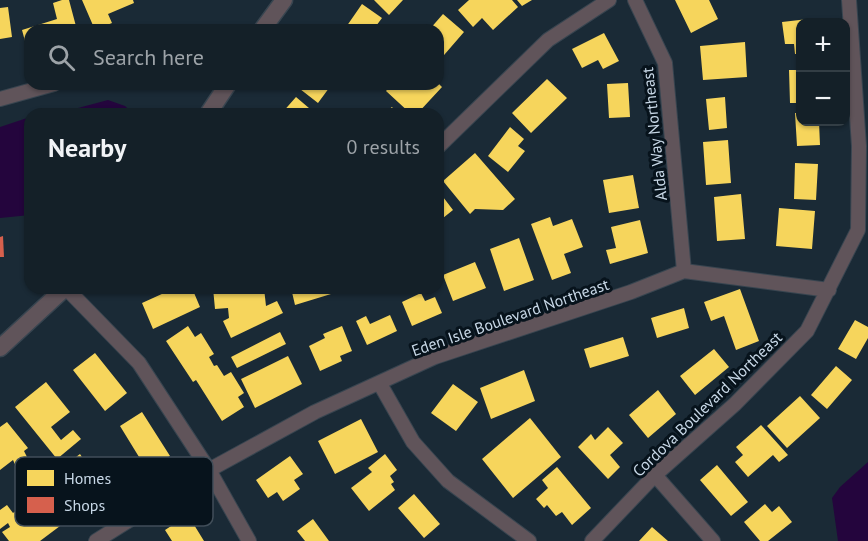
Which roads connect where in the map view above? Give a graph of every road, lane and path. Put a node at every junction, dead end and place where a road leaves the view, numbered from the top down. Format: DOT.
graph roads {
  1 [pos="284,0"];
  2 [pos="609,0"];
  3 [pos="635,0"];
  4 [pos="849,0"];
  5 [pos="266,24"];
  6 [pos="32,90"];
  7 [pos="224,90"];
  8 [pos="0,99"];
  9 [pos="212,108"];
  10 [pos="444,141"];
  11 [pos="864,147"];
  12 [pos="684,271"];
  13 [pos="829,290"];
  14 [pos="59,294"];
  15 [pos="72,294"];
  16 [pos="0,348"];
  17 [pos="380,384"];
  18 [pos="200,457"];
  19 [pos="213,467"];
  20 [pos="655,475"];
  21 [pos="213,479"];
  22 [pos="120,526"];
  23 [pos="96,541"];
  24 [pos="249,541"];
  25 [pos="529,541"];
  26 [pos="592,541"];
  27 [pos="713,541"];
  1 -- 5 [label="street"];
  2 -- 10 [label="street"];
  3 -- 12 [label="street, Alda Way Northeast"];
  4 -- 11 [label="street, Cordova Boulevard Northeast"];
  6 -- 8 [label="street"];
  7 -- 9 [label="street"];
  11 -- 13 [label="street, Cordova Boulevard Northeast"];
  12 -- 13 [label="street, Eden Isle Boulevard Northeast"];
  12 -- 17 [label="street, Eden Isle Boulevard Northeast"];
  13 -- 20 [label="street, Cordova Boulevard Northeast"];
  14 -- 16 [label="street"];
  15 -- 18 [label="street"];
  17 -- 19 [label="street, Eden Isle Boulevard Northeast"];
  17 -- 25 [label="street"];
  20 -- 26 [label="street, Cordova Boulevard Northeast"];
  20 -- 27 [label="street"];
  21 -- 24 [label="street"];
  22 -- 23 [label="street, Eden Isle Boulevard Northeast"];
}
